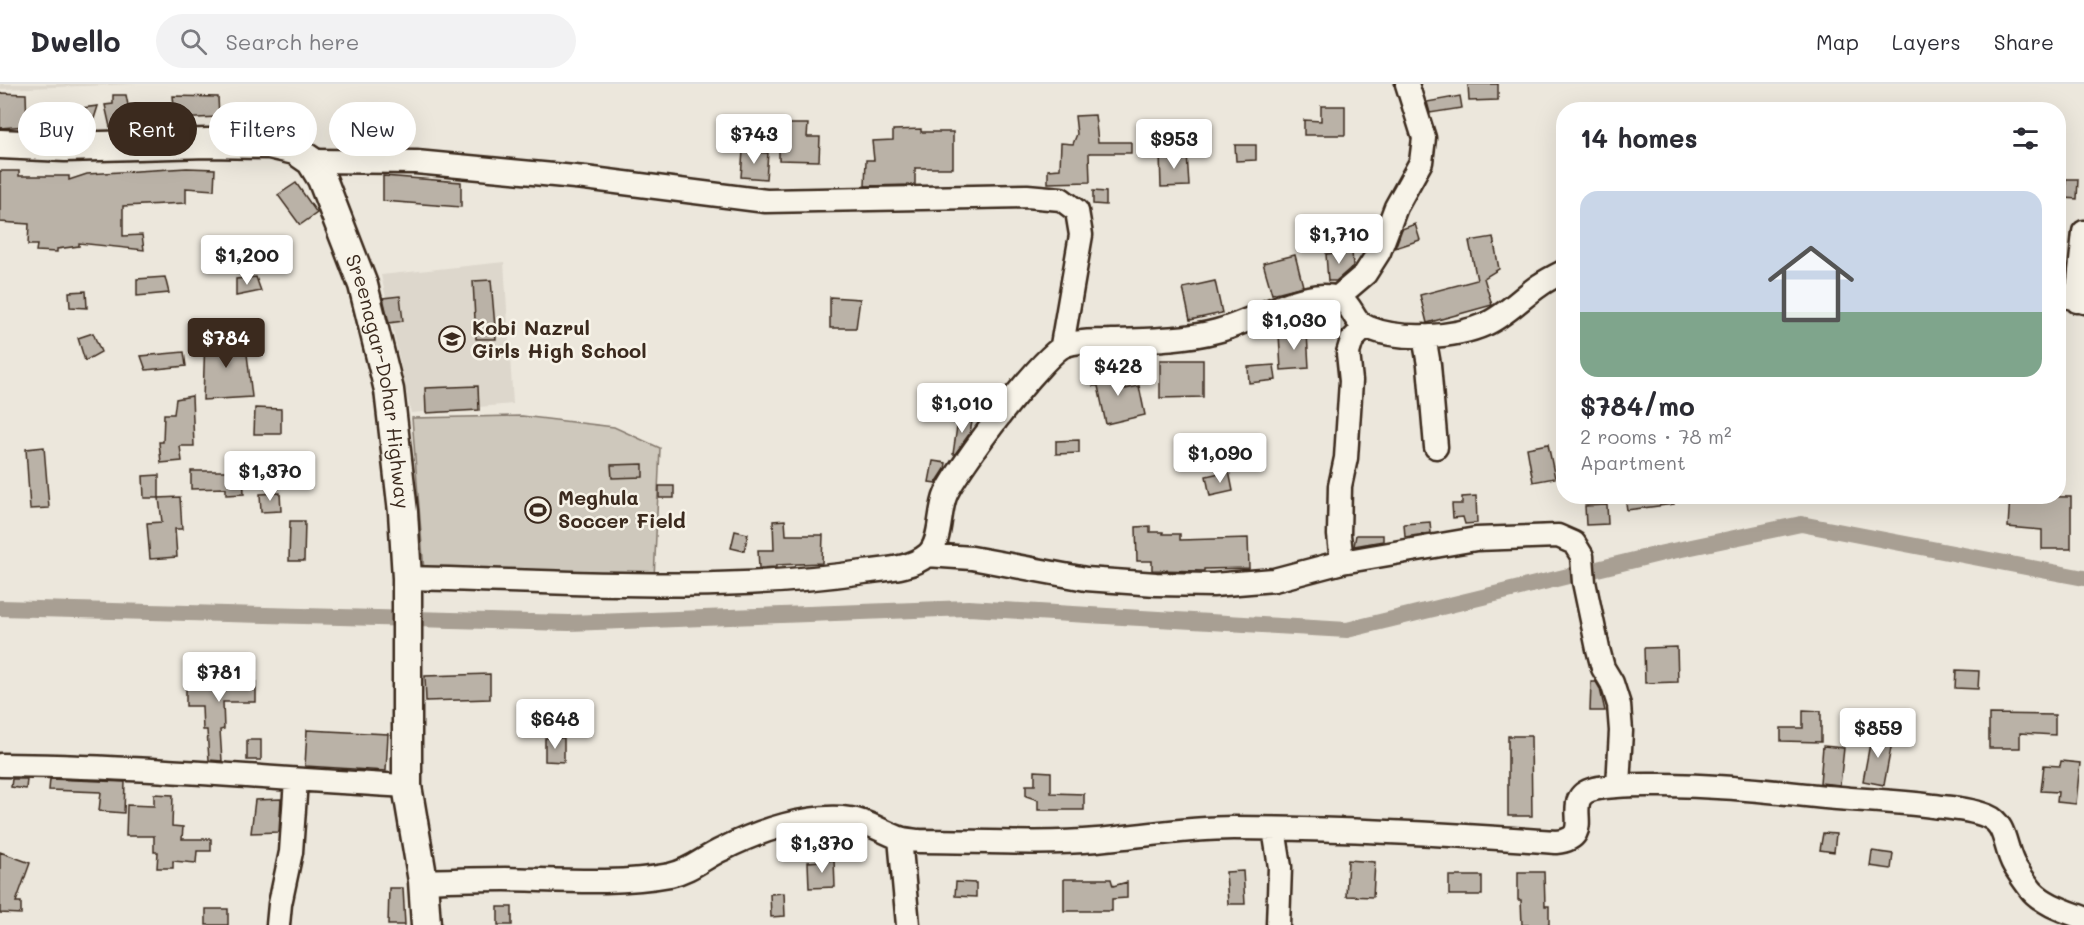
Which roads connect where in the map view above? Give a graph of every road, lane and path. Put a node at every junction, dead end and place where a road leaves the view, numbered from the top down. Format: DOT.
graph roads {
  1 [pos="1407,84"];
  2 [pos="0,144"];
  3 [pos="311,161"];
  4 [pos="2084,232"];
  5 [pos="1556,276"];
  6 [pos="1338,297"];
  7 [pos="2073,299"];
  8 [pos="1365,327"];
  9 [pos="1424,336"];
  10 [pos="1062,345"];
  11 [pos="1436,447"];
  12 [pos="927,555"];
  13 [pos="1342,562"];
  14 [pos="407,585"];
  15 [pos="0,765"];
  16 [pos="296,780"];
  17 [pos="407,786"];
  18 [pos="1618,786"];
  19 [pos="1274,829"];
  20 [pos="900,838"];
  21 [pos="423,881"];
  22 [pos="2084,918"];
  23 [pos="278,925"];
  24 [pos="426,925"];
  25 [pos="908,925"];
  26 [pos="1278,925"];
  1 -- 6 [label="street"];
  2 -- 3 [label="main road"];
  3 -- 10 [label="street"];
  3 -- 14 [label="main road, Sreenagar-Dohar Highway"];
  4 -- 7 [label="street"];
  5 -- 9 [label="street"];
  6 -- 8 [label="street"];
  6 -- 10 [label="street"];
  8 -- 9 [label="street"];
  8 -- 13 [label="street"];
  9 -- 11 [label="street"];
  10 -- 12 [label="street"];
  12 -- 13 [label="street"];
  12 -- 14 [label="street"];
  13 -- 18 [label="street"];
  14 -- 17 [label="main road, Sreenagar-Dohar Highway"];
  15 -- 16 [label="street"];
  16 -- 17 [label="street"];
  16 -- 23 [label="street"];
  17 -- 21 [label="main road, Sreenagar-Dohar Highway"];
  18 -- 19 [label="street"];
  18 -- 22 [label="street"];
  19 -- 20 [label="street"];
  19 -- 26 [label="street"];
  20 -- 21 [label="street"];
  20 -- 25 [label="street"];
  21 -- 24 [label="main road, Sreenagar-Dohar Highway"];
}
